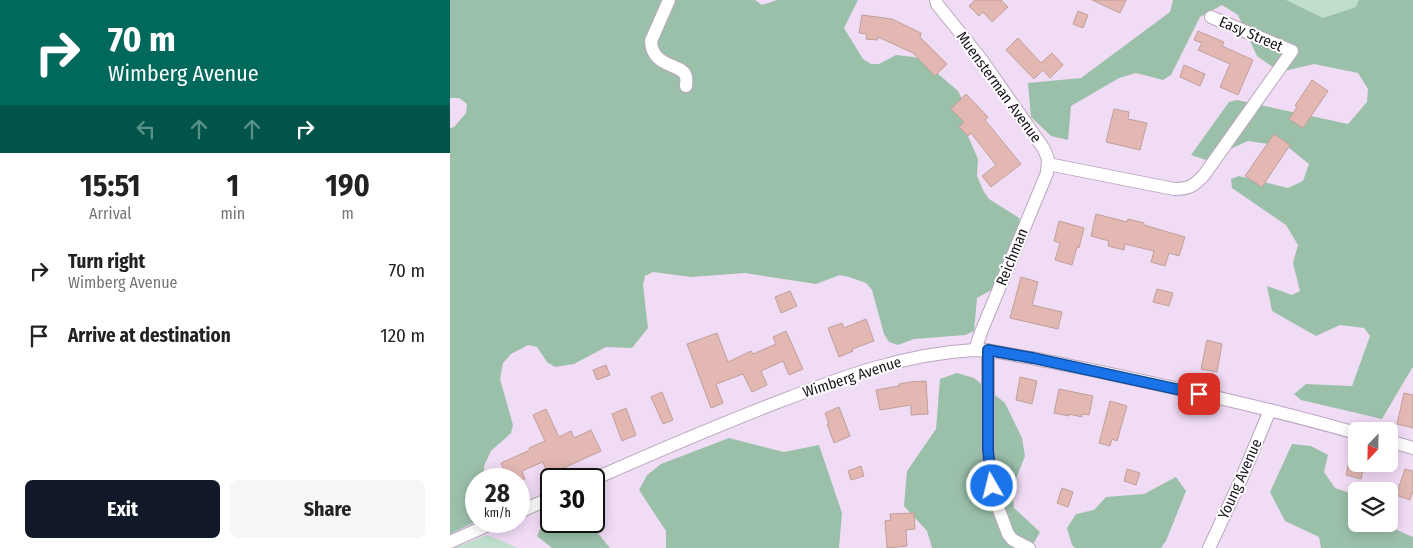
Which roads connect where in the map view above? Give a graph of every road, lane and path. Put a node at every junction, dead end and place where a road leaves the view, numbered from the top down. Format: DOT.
graph roads {
  1 [pos="668,0"];
  2 [pos="936,0"];
  3 [pos="1211,17"];
  4 [pos="686,86"];
  5 [pos="1048,164"];
  6 [pos="982,350"];
  7 [pos="1270,410"];
  8 [pos="1348,430"];
  9 [pos="1398,444"];
  10 [pos="1413,448"];
  11 [pos="605,474"];
  12 [pos="470,533"];
  13 [pos="450,542"];
  14 [pos="1025,546"];
  15 [pos="1209,548"];
  1 -- 4 [label="street"];
  2 -- 5 [label="street, Muensterman Avenue"];
  3 -- 5 [label="street, Easy Street"];
  5 -- 6 [label="street, Reichman"];
  6 -- 7 [label="street, Wimberg Avenue"];
  6 -- 11 [label="street, Wimberg Avenue"];
  6 -- 14 [label="street, Reichman"];
  7 -- 8 [label="street, Wimberg Avenue"];
  7 -- 15 [label="street, Young Avenue"];
  9 -- 10 [label="street"];
  12 -- 13 [label="street"];
}
